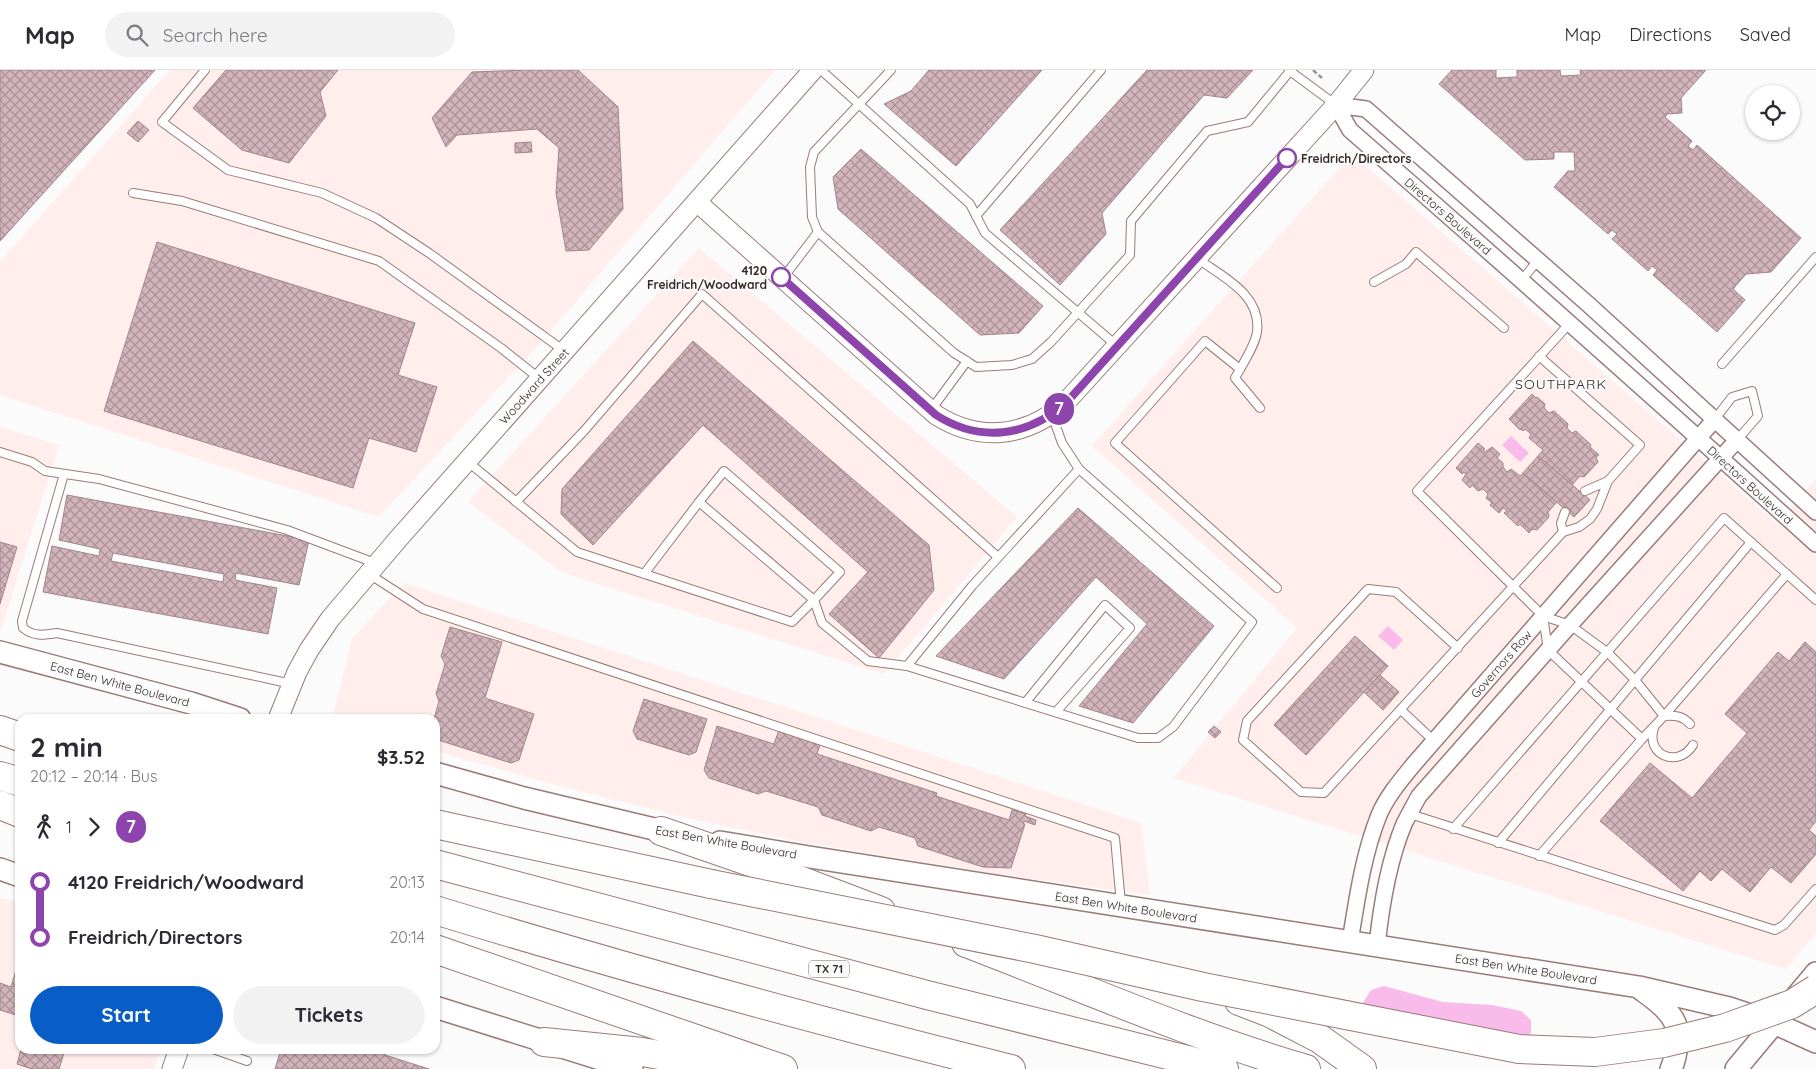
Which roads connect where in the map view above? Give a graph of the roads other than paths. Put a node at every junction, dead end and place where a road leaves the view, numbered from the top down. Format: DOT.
graph roads {
  1 [pos="206,70"];
  2 [pos="813,70"];
  3 [pos="821,70"];
  4 [pos="891,70"];
  5 [pos="1101,70"];
  6 [pos="1363,70"];
  7 [pos="860,104"];
  8 [pos="1336,105"];
  9 [pos="134,193"];
  10 [pos="697,202"];
  11 [pos="976,216"];
  12 [pos="818,232"];
  13 [pos="1816,257"];
  14 [pos="1196,258"];
  15 [pos="1538,260"];
  16 [pos="783,279"];
  17 [pos="1522,280"];
  18 [pos="1374,282"];
  19 [pos="1077,312"];
  20 [pos="1568,324"];
  21 [pos="1504,328"];
  22 [pos="1117,346"];
  23 [pos="565,351"];
  24 [pos="1539,356"];
  25 [pos="967,361"];
  26 [pos="1722,364"];
  27 [pos="1240,369"];
  28 [pos="540,379"];
  29 [pos="1260,408"];
  30 [pos="930,410"];
  31 [pos="1052,415"];
  32 [pos="1715,419"];
  33 [pos="1698,438"];
  34 [pos="1737,440"];
  35 [pos="0,452"];
  36 [pos="1721,458"];
  37 [pos="467,461"];
  38 [pos="1079,469"];
  39 [pos="64,474"];
  40 [pos="1608,481"];
  41 [pos="1585,491"];
  42 [pos="516,502"];
  43 [pos="699,502"];
  44 [pos="1565,512"];
  45 [pos="1816,512"];
  46 [pos="1562,532"];
  47 [pos="1751,542"];
  48 [pos="1816,544"];
  49 [pos="998,557"];
  50 [pos="373,569"];
  51 [pos="644,574"];
  52 [pos="1787,574"];
  53 [pos="1513,587"];
  54 [pos="1277,588"];
  55 [pos="814,600"];
  56 [pos="1816,600"];
  57 [pos="1543,616"];
  58 [pos="1570,625"];
  59 [pos="1458,648"];
  60 [pos="1548,650"];
  61 [pos="0,652"];
  62 [pos="1607,652"];
  63 [pos="907,666"];
  64 [pos="1635,680"];
  65 [pos="1581,682"];
  66 [pos="292,684"];
  67 [pos="1025,703"];
  68 [pos="191,704"];
  69 [pos="1402,710"];
  70 [pos="1610,710"];
  71 [pos="1056,712"];
  72 [pos="201,714"];
  73 [pos="224,714"];
  74 [pos="280,714"];
  75 [pos="1664,716"];
  76 [pos="1690,724"];
  77 [pos="1655,726"];
  78 [pos="0,730"];
  79 [pos="15,735"];
  80 [pos="1642,739"];
  81 [pos="1434,741"];
  82 [pos="1693,745"];
  83 [pos="440,775"];
  84 [pos="0,776"];
  85 [pos="15,780"];
  86 [pos="0,805"];
  87 [pos="15,811"];
  88 [pos="1410,814"];
  89 [pos="440,825"];
  90 [pos="1453,829"];
  91 [pos="661,832"];
  92 [pos="1498,843"];
  93 [pos="1539,856"];
  94 [pos="440,865"];
  95 [pos="0,869"];
  96 [pos="15,874"];
  97 [pos="1816,889"];
  98 [pos="1121,906"];
  99 [pos="440,911"];
  100 [pos="1350,942"];
  101 [pos="1377,946"];
  102 [pos="440,951"];
  103 [pos="1816,973"];
  104 [pos="1202,987"];
  105 [pos="1639,987"];
  106 [pos="1816,989"];
  107 [pos="440,1009"];
  108 [pos="1774,1023"];
  109 [pos="544,1042"];
  110 [pos="1816,1042"];
  111 [pos="177,1054"];
  112 [pos="228,1054"];
  113 [pos="248,1061"];
  114 [pos="172,1069"];
  115 [pos="632,1069"];
  116 [pos="741,1069"];
  117 [pos="783,1069"];
  118 [pos="1011,1069"];
  119 [pos="1224,1069"];
  120 [pos="1306,1069"];
  121 [pos="1362,1069"];
  122 [pos="1671,1069"];
  123 [pos="1736,1069"];
  1 -- 23 [label="lane"];
  2 -- 10 [label="street, Woodward Street"];
  3 -- 7 [label="lane"];
  4 -- 7 [label="lane"];
  5 -- 11 [label="lane"];
  6 -- 8 [label="street"];
  7 -- 11 [label="lane"];
  7 -- 12 [label="lane"];
  8 -- 14 [label="street"];
  8 -- 15 [label="street, Directors Boulevard"];
  8 -- 17 [label="street, Directors Boulevard"];
  8 -- 19 [label="lane"];
  9 -- 28 [label="lane"];
  10 -- 16 [label="street"];
  10 -- 23 [label="street, Woodward Street"];
  11 -- 19 [label="lane"];
  12 -- 16 [label="lane"];
  12 -- 25 [label="lane"];
  13 -- 26 [label="lane"];
  14 -- 22 [label="street"];
  14 -- 27 [label="lane"];
  15 -- 17 [label="lane"];
  15 -- 32 [label="street, Directors Boulevard"];
  16 -- 30 [label="street"];
  17 -- 20 [label="street, Directors Boulevard"];
  18 -- 21 [label="lane"];
  19 -- 22 [label="lane"];
  19 -- 25 [label="lane"];
  20 -- 24 [label="lane"];
  20 -- 33 [label="street, Directors Boulevard"];
  22 -- 31 [label="street"];
  23 -- 28 [label="street, Woodward Street"];
  24 -- 40 [label="lane"];
  24 -- 53 [label="lane"];
  25 -- 30 [label="lane"];
  27 -- 29 [label="lane"];
  27 -- 54 [label="lane"];
  28 -- 37 [label="street, Woodward Street"];
  30 -- 31 [label="street"];
  31 -- 38 [label="lane"];
  32 -- 33 [label="street, Governors Row"];
  32 -- 34 [label="street, Directors Boulevard"];
  32 -- 34 [label="lane"];
  33 -- 36 [label="street, Directors Boulevard"];
  33 -- 57 [label="street, Governors Row"];
  34 -- 36 [label="street, Governors Row"];
  34 -- 45 [label="street, Directors Boulevard"];
  35 -- 39 [label="lane"];
  36 -- 48 [label="street, Directors Boulevard"];
  36 -- 58 [label="street, Governors Row"];
  37 -- 42 [label="lane"];
  37 -- 50 [label="street, Woodward Street"];
  38 -- 49 [label="lane"];
  38 -- 71 [label="lane"];
  39 -- 50 [label="lane"];
  39 -- 66 [label="lane"];
  40 -- 41 [label="lane"];
  40 -- 46 [label="lane"];
  42 -- 49 [label="lane"];
  42 -- 51 [label="lane"];
  43 -- 51 [label="lane"];
  43 -- 55 [label="lane"];
  43 -- 55 [label="lane"];
  44 -- 46 [label="lane"];
  46 -- 53 [label="lane"];
  47 -- 52 [label="lane"];
  47 -- 62 [label="lane"];
  47 -- 64 [label="lane"];
  49 -- 63 [label="lane"];
  50 -- 66 [label="street, Woodward Street"];
  50 -- 98 [label="lane"];
  51 -- 55 [label="lane"];
  52 -- 56 [label="lane"];
  52 -- 75 [label="lane"];
  53 -- 57 [label="lane"];
  53 -- 59 [label="lane"];
  55 -- 63 [label="lane"];
  57 -- 58 [label="lane"];
  57 -- 60 [label="lane"];
  57 -- 81 [label="street, Governors Row"];
  58 -- 60 [label="street, Governors Row"];
  58 -- 62 [label="lane"];
  59 -- 69 [label="lane"];
  59 -- 69 [label="lane"];
  60 -- 65 [label="lane"];
  60 -- 88 [label="street, Governors Row"];
  61 -- 68 [label="main road, East Ben White Boulevard"];
  62 -- 64 [label="lane"];
  62 -- 65 [label="lane"];
  63 -- 67 [label="lane"];
  64 -- 70 [label="lane"];
  64 -- 75 [label="lane"];
  65 -- 70 [label="lane"];
  65 -- 90 [label="lane"];
  66 -- 74 [label="street, Woodward Street"];
  67 -- 71 [label="lane"];
  67 -- 71 [label="lane"];
  68 -- 72 [label="main road"];
  68 -- 73 [label="main road, East Ben White Boulevard"];
  69 -- 81 [label="lane"];
  70 -- 80 [label="lane"];
  70 -- 92 [label="lane"];
  75 -- 76 [label="lane"];
  75 -- 77 [label="lane"];
  77 -- 80 [label="lane"];
  77 -- 82 [label="lane"];
  78 -- 79 [label="highway"];
  80 -- 93 [label="lane"];
  81 -- 100 [label="street, Governors Row"];
  83 -- 91 [label="main road, East Ben White Boulevard"];
  84 -- 85 [label="highway"];
  86 -- 87 [label="highway"];
  88 -- 90 [label="lane"];
  88 -- 101 [label="street, Governors Row"];
  89 -- 104 [label="highway, bridge"];
  90 -- 92 [label="lane"];
  91 -- 98 [label="main road, East Ben White Boulevard"];
  91 -- 120 [label="highway"];
  92 -- 93 [label="lane"];
  93 -- 97 [label="lane"];
  94 -- 119 [label="highway, TX 71"];
  95 -- 96 [label="main road"];
  98 -- 100 [label="main road, East Ben White Boulevard"];
  99 -- 118 [label="highway"];
  100 -- 101 [label="main road, East Ben White Boulevard"];
  101 -- 105 [label="main road, East Ben White Boulevard"];
  102 -- 117 [label="highway"];
  103 -- 108 [label="main road"];
  104 -- 106 [label="highway, bridge"];
  104 -- 121 [label="highway, bridge"];
  105 -- 108 [label="main road, East Ben White Boulevard"];
  105 -- 122 [label="main road"];
  107 -- 109 [label="main road"];
  108 -- 110 [label="main road, East Ben White Boulevard"];
  108 -- 123 [label="main road"];
  109 -- 115 [label="main road"];
  109 -- 116 [label="highway"];
  111 -- 114 [label="street"];
  112 -- 113 [label="lane"];
}
